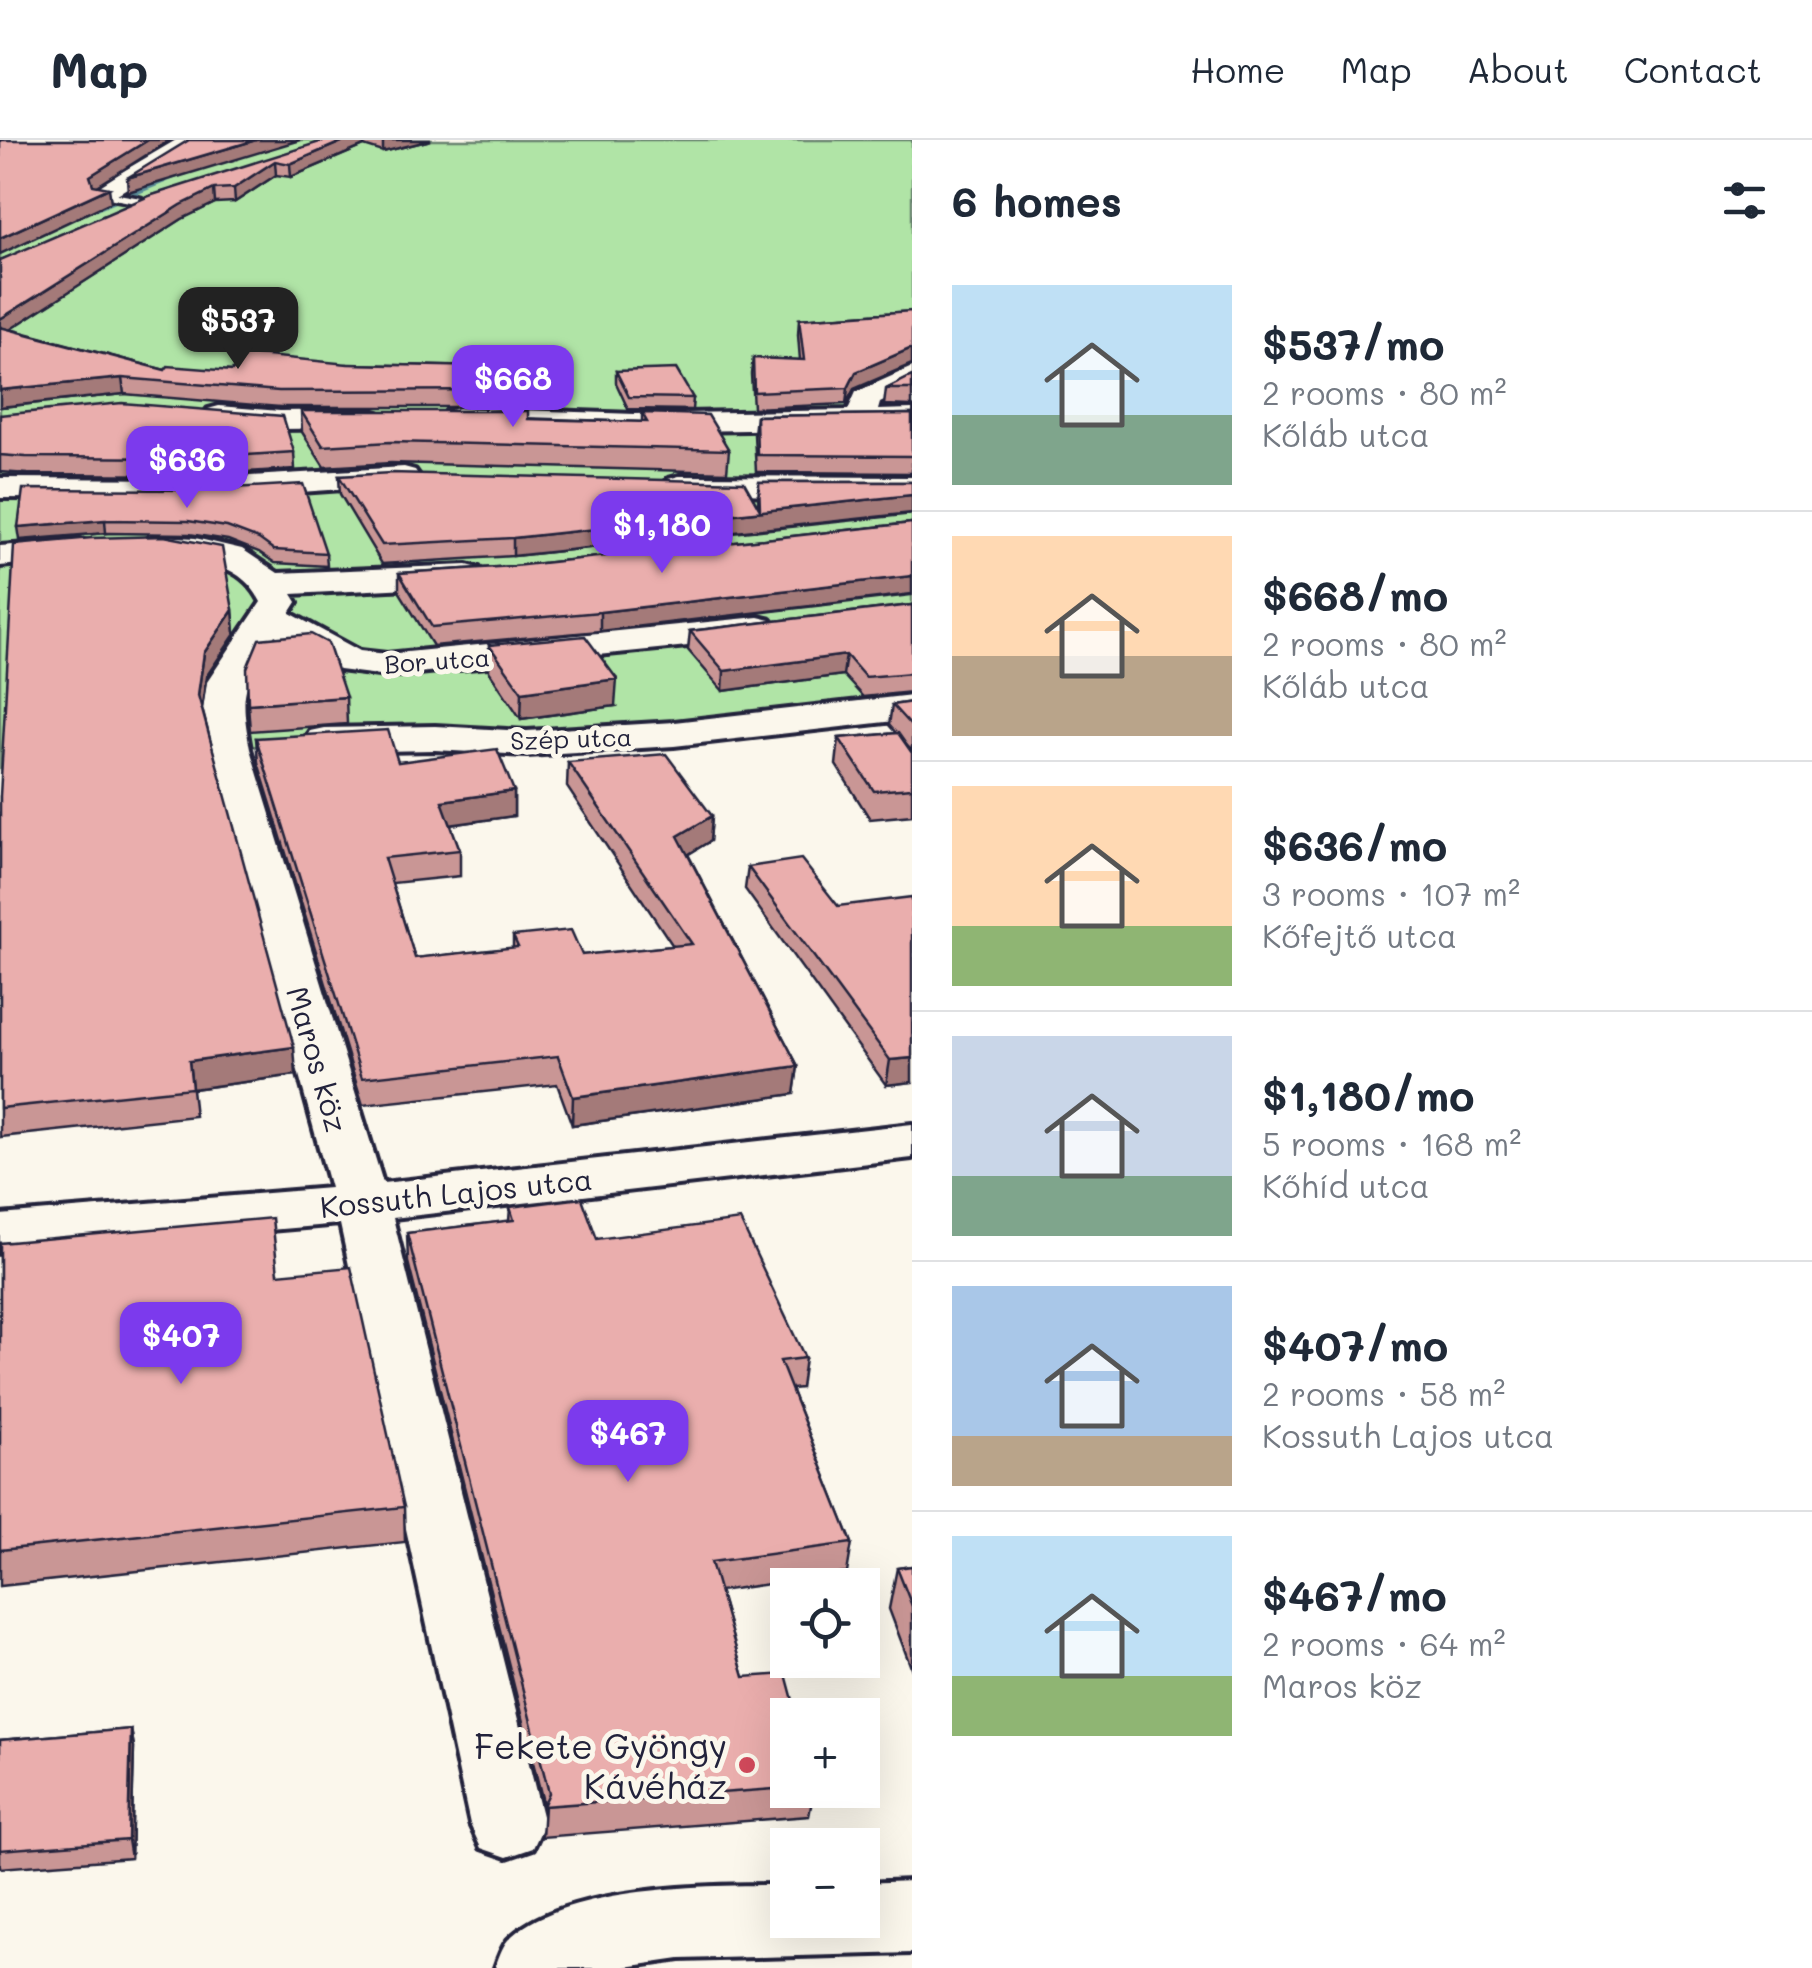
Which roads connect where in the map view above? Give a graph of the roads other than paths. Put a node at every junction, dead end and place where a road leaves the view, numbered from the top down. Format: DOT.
graph roads {
  1 [pos="195,140"];
  2 [pos="170,191"];
  3 [pos="106,195"];
  4 [pos="134,200"];
  5 [pos="88,226"];
  6 [pos="0,236"];
  7 [pos="912,376"];
  8 [pos="198,412"];
  9 [pos="862,416"];
  10 [pos="432,417"];
  11 [pos="396,418"];
  12 [pos="912,418"];
  13 [pos="441,478"];
  14 [pos="648,486"];
  15 [pos="0,488"];
  16 [pos="912,488"];
  17 [pos="0,556"];
  18 [pos="497,572"];
  19 [pos="272,601"];
  20 [pos="795,623"];
  21 [pos="912,707"];
  22 [pos="264,746"];
  23 [pos="912,1141"];
  24 [pos="359,1204"];
  25 [pos="0,1234"];
  26 [pos="507,1824"];
  27 [pos="912,1917"];
  28 [pos="880,1918"];
  29 [pos="770,1922"];
  30 [pos="534,1968"];
  1 -- 3 [label="street"];
  2 -- 4 [label="street"];
  3 -- 4 [label="lane"];
  3 -- 6 [label="street"];
  4 -- 5 [label="street"];
  7 -- 9 [label="street"];
  8 -- 11 [label="street"];
  9 -- 10 [label="street"];
  9 -- 12 [label="street"];
  13 -- 15 [label="street"];
  14 -- 16 [label="street"];
  17 -- 19 [label="street"];
  18 -- 19 [label="street"];
  19 -- 20 [label="street, Bor utca"];
  19 -- 22 [label="street, Maros köz"];
  21 -- 22 [label="street, Szép utca"];
  22 -- 24 [label="street, Maros köz"];
  23 -- 24 [label="street, Kossuth Lajos utca"];
  24 -- 25 [label="street, Kossuth Lajos utca"];
  24 -- 26 [label="street, Maros köz"];
  27 -- 28 [label="street"];
  29 -- 30 [label="street"];
}
